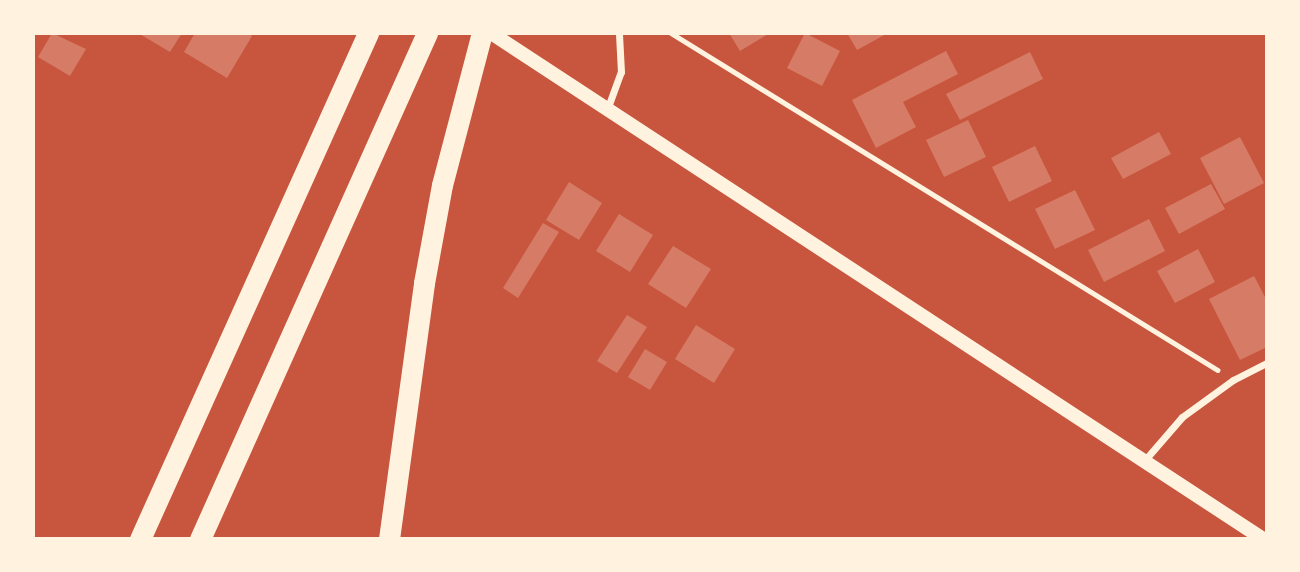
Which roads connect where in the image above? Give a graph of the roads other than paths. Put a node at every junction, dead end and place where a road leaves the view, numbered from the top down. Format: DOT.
graph roads {
  1 [pos="368,33"];
  2 [pos="427,33"];
  3 [pos="482,33"];
  4 [pos="491,33"];
  5 [pos="619,33"];
  6 [pos="608,107"];
  7 [pos="1267,363"];
  8 [pos="1144,461"];
  9 [pos="141,539"];
  10 [pos="200,539"];
  11 [pos="389,539"];
  12 [pos="1263,539"];
  1 -- 9 [label="highway"];
  2 -- 10 [label="highway"];
  3 -- 11 [label="highway"];
  4 -- 6 [label="main road"];
  5 -- 6 [label="street"];
  6 -- 8 [label="main road"];
  7 -- 8 [label="street"];
  8 -- 12 [label="main road"];
}
